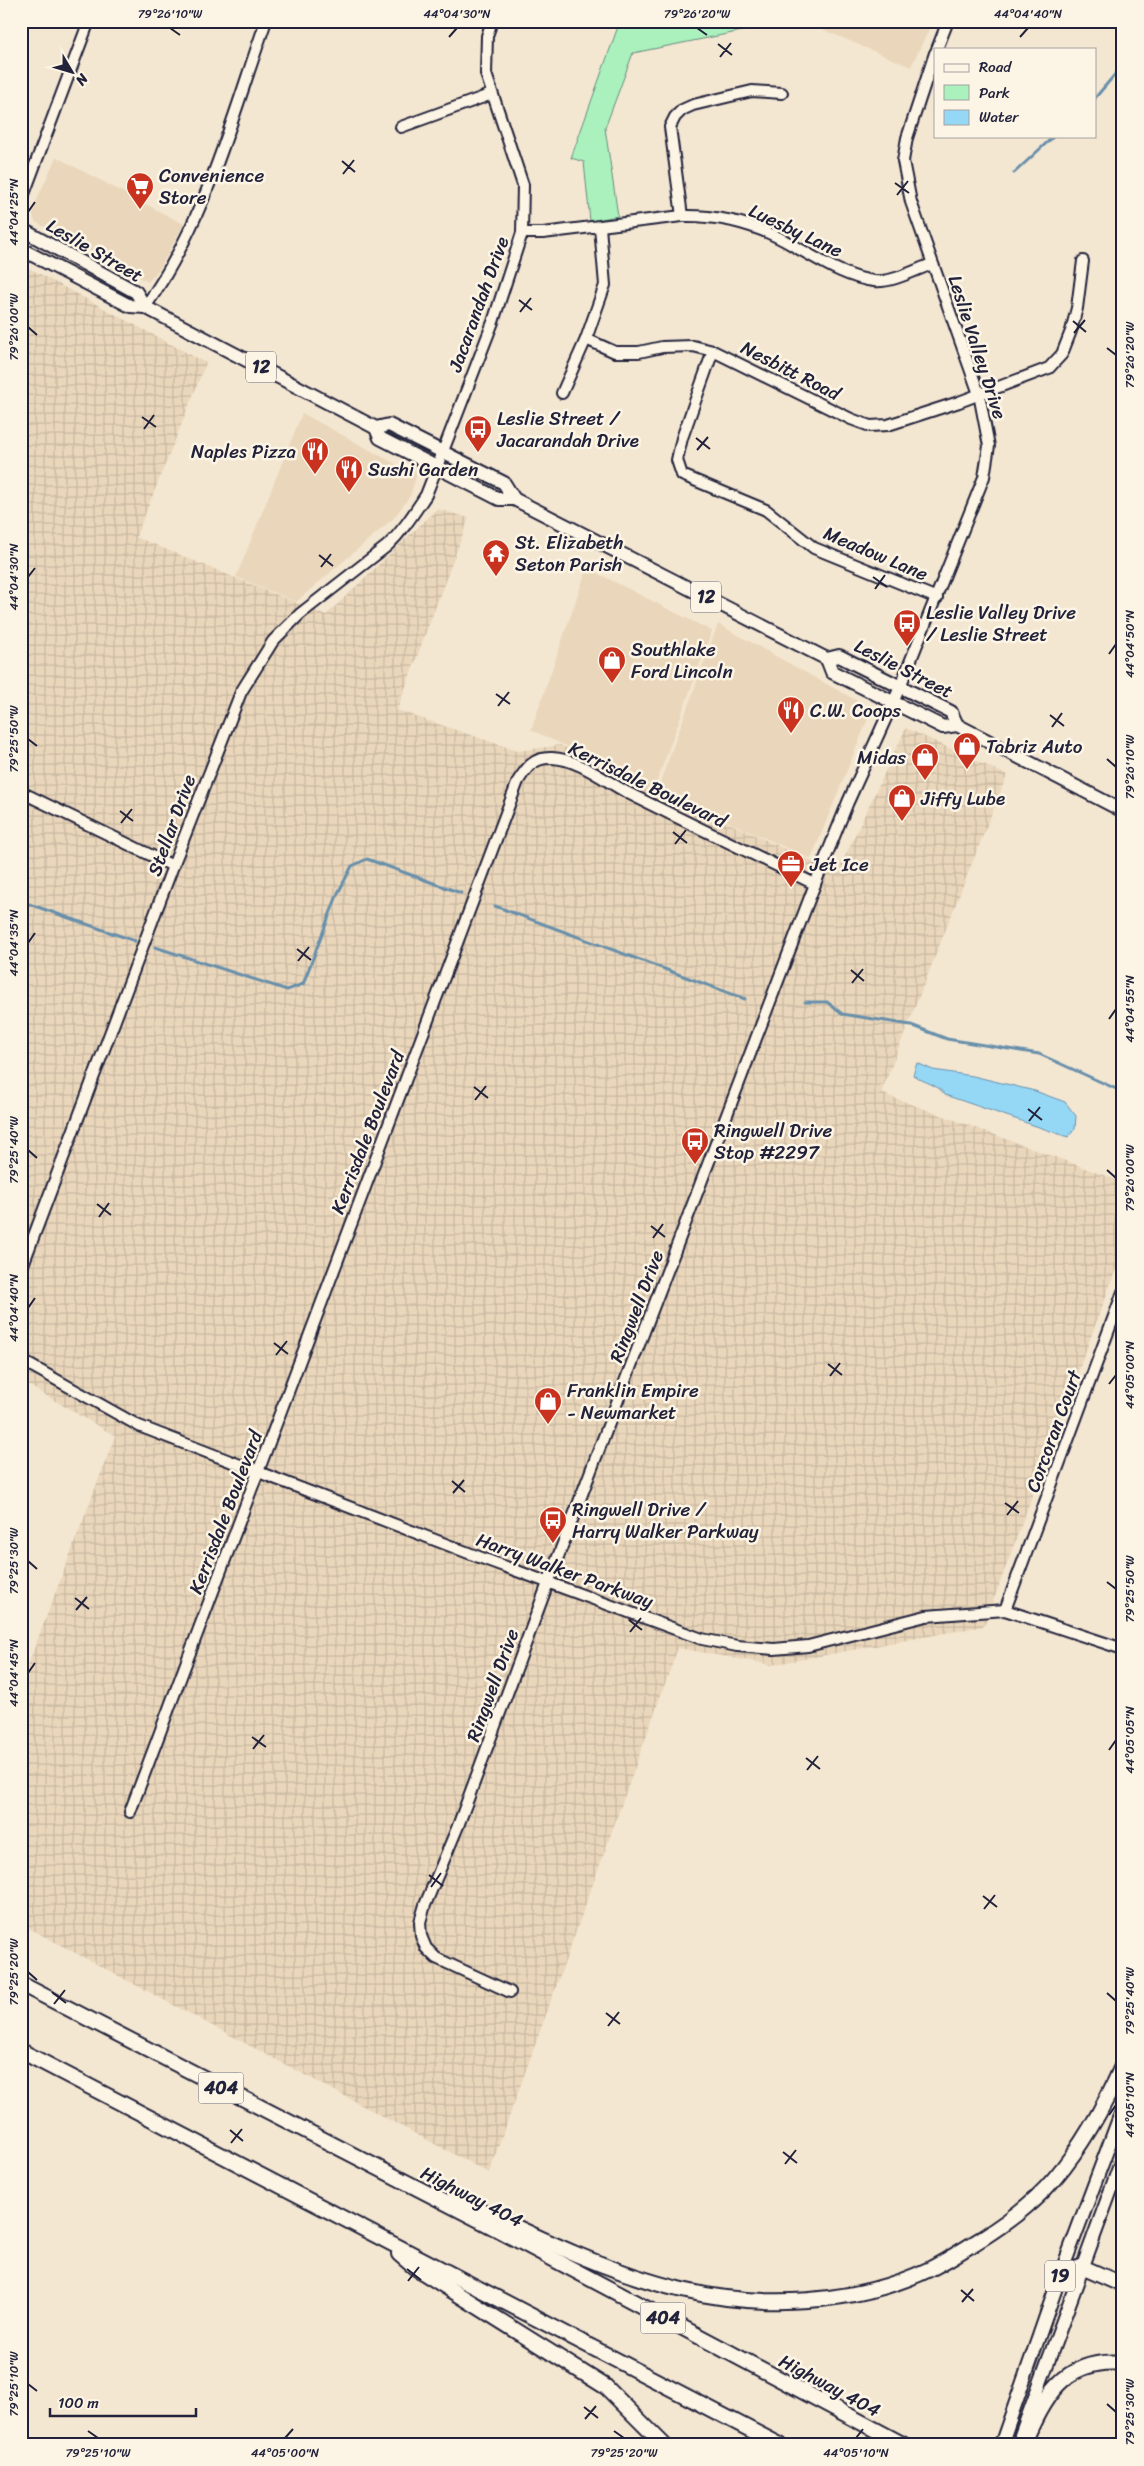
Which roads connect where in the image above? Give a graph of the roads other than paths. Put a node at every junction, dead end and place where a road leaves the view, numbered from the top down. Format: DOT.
graph roads {
  1 [pos="89,21"];
  2 [pos="266,21"];
  3 [pos="492,21"];
  4 [pos="948,21"];
  5 [pos="937,48"];
  6 [pos="934,56"];
  7 [pos="782,93"];
  8 [pos="492,94"];
  9 [pos="401,127"];
  10 [pos="21,202"];
  11 [pos="682,216"];
  12 [pos="600,227"];
  13 [pos="21,229"];
  14 [pos="522,233"];
  15 [pos="21,249"];
  16 [pos="1083,261"];
  17 [pos="932,264"];
  18 [pos="146,307"];
  19 [pos="586,339"];
  20 [pos="713,351"];
  21 [pos="562,393"];
  22 [pos="979,394"];
  23 [pos="376,428"];
  24 [pos="442,451"];
  25 [pos="436,468"];
  26 [pos="514,499"];
  27 [pos="937,598"];
  28 [pos="827,659"];
  29 [pos="900,687"];
  30 [pos="892,703"];
  31 [pos="957,725"];
  32 [pos="21,792"];
  33 [pos="1123,811"];
  34 [pos="173,866"];
  35 [pos="815,884"];
  36 [pos="21,1270"];
  37 [pos="1123,1292"];
  38 [pos="21,1360"];
  39 [pos="258,1473"];
  40 [pos="548,1583"];
  41 [pos="1005,1610"];
  42 [pos="1123,1649"];
  43 [pos="130,1812"];
  44 [pos="21,1984"];
  45 [pos="510,1992"];
  46 [pos="21,2050"];
  47 [pos="1123,2064"];
  48 [pos="1123,2108"];
  49 [pos="1123,2157"];
  50 [pos="422,2191"];
  51 [pos="385,2242"];
  52 [pos="1082,2267"];
  53 [pos="1061,2273"];
  54 [pos="1123,2285"];
  55 [pos="1123,2363"];
  56 [pos="664,2445"];
  57 [pos="780,2445"];
  58 [pos="904,2445"];
  59 [pos="1001,2445"];
  60 [pos="1018,2445"];
  61 [pos="1023,2445"];
  1 -- 10 [label="street"];
  2 -- 18 [label="street"];
  3 -- 8 [label="street, Jacarandah Drive"];
  4 -- 5 [label="street"];
  6 -- 17 [label="street, Leslie Valley Drive"];
  7 -- 11 [label="street"];
  8 -- 9 [label="street"];
  8 -- 14 [label="street, Jacarandah Drive"];
  11 -- 12 [label="street, Luesby Lane"];
  11 -- 17 [label="street, Luesby Lane"];
  12 -- 14 [label="street, Luesby Lane"];
  12 -- 19 [label="street"];
  13 -- 18 [label="main road, Leslie Street / 12"];
  14 -- 24 [label="street, Jacarandah Drive"];
  15 -- 18 [label="main road, Leslie Street / 12"];
  16 -- 22 [label="street, Nesbitt Road"];
  17 -- 22 [label="street, Leslie Valley Drive"];
  18 -- 23 [label="main road, Leslie Street / 12"];
  19 -- 20 [label="street, Nesbitt Road"];
  19 -- 21 [label="street"];
  20 -- 22 [label="street, Nesbitt Road"];
  20 -- 27 [label="street, Meadow Lane"];
  22 -- 27 [label="street, Leslie Valley Drive"];
  23 -- 24 [label="main road, Leslie Street / 12"];
  23 -- 25 [label="main road, Leslie Street / 12"];
  24 -- 25 [label="street, Stellar Drive"];
  24 -- 26 [label="main road, Leslie Street / 12"];
  25 -- 26 [label="main road, Leslie Street / 12"];
  25 -- 34 [label="street, Stellar Drive"];
  26 -- 28 [label="main road, Leslie Street / 12"];
  27 -- 29 [label="street, Leslie Valley Drive"];
  28 -- 29 [label="main road, Leslie Street / 12"];
  28 -- 30 [label="main road, Leslie Street / 12"];
  29 -- 30 [label="street, Leslie Valley Drive"];
  29 -- 31 [label="main road, Leslie Street / 12"];
  30 -- 31 [label="main road, Leslie Street / 12"];
  30 -- 35 [label="street, Ringwell Drive"];
  31 -- 33 [label="main road, Leslie Street / 12"];
  32 -- 34 [label="street"];
  34 -- 36 [label="street, Stellar Drive"];
  35 -- 39 [label="street, Kerrisdale Boulevard"];
  35 -- 40 [label="street, Ringwell Drive"];
  37 -- 41 [label="street, Corcoran Court"];
  38 -- 39 [label="street, Harry Walker Parkway"];
  39 -- 40 [label="street, Harry Walker Parkway"];
  39 -- 43 [label="street, Kerrisdale Boulevard"];
  40 -- 41 [label="street, Harry Walker Parkway"];
  40 -- 45 [label="street, Ringwell Drive"];
  41 -- 42 [label="street, Harry Walker Parkway"];
  44 -- 50 [label="highway, Highway 404 / 404"];
  46 -- 51 [label="highway"];
  47 -- 50 [label="highway"];
  48 -- 53 [label="main road, 19"];
  49 -- 52 [label="main road, 19"];
  50 -- 58 [label="highway, Highway 404 / 404"];
  51 -- 56 [label="highway"];
  51 -- 57 [label="highway"];
  52 -- 53 [label="highway"];
  52 -- 54 [label="highway"];
  52 -- 60 [label="main road, 19"];
  53 -- 59 [label="main road, 19"];
  55 -- 61 [label="highway"];
}
